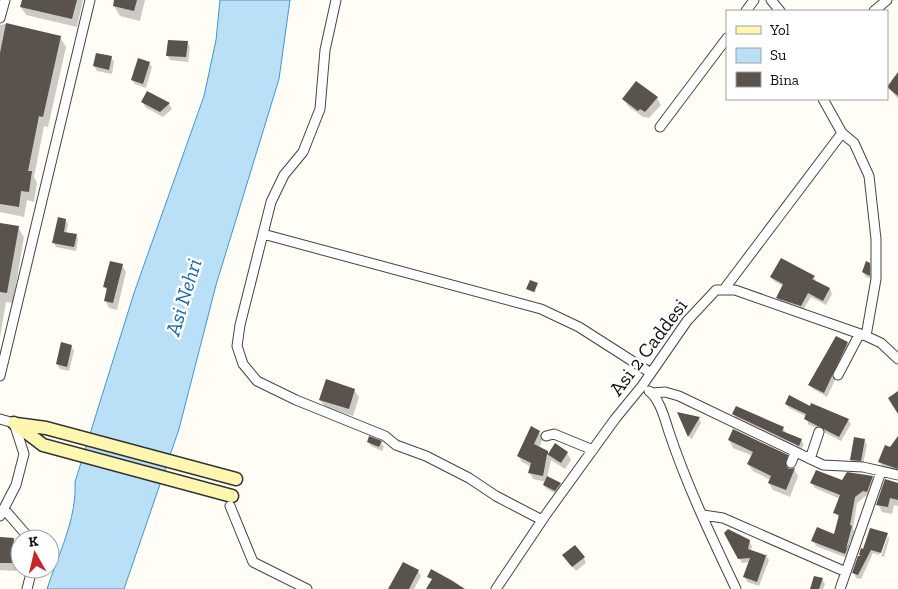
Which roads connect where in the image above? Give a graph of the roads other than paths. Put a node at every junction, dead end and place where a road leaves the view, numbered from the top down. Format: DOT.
graph roads {
  1 [pos="5,0"];
  2 [pos="90,0"];
  3 [pos="336,0"];
  4 [pos="771,0"];
  5 [pos="886,0"];
  6 [pos="779,10"];
  7 [pos="875,10"];
  8 [pos="0,18"];
  9 [pos="726,39"];
  10 [pos="824,100"];
  11 [pos="660,128"];
  12 [pos="842,133"];
  13 [pos="263,234"];
  14 [pos="725,288"];
  15 [pos="862,336"];
  16 [pos="898,359"];
  17 [pos="651,373"];
  18 [pos="838,375"];
  19 [pos="0,376"];
  20 [pos="642,386"];
  21 [pos="652,394"];
  22 [pos="0,420"];
  23 [pos="14,423"];
  24 [pos="819,432"];
  25 [pos="546,436"];
  26 [pos="593,450"];
  27 [pos="795,452"];
  28 [pos="810,459"];
  29 [pos="791,463"];
  30 [pos="881,472"];
  31 [pos="898,475"];
  32 [pos="236,479"];
  33 [pos="231,501"];
  34 [pos="2,513"];
  35 [pos="703,515"];
  36 [pos="542,520"];
  37 [pos="19,529"];
  38 [pos="846,572"];
  39 [pos="307,589"];
  40 [pos="496,589"];
  41 [pos="736,589"];
  42 [pos="840,589"];
  1 -- 8 [label="street"];
  2 -- 19 [label="street"];
  3 -- 13 [label="street"];
  4 -- 6 [label="street"];
  5 -- 7 [label="street"];
  9 -- 11 [label="street"];
  10 -- 12 [label="street"];
  12 -- 14 [label="street"];
  12 -- 15 [label="street"];
  13 -- 17 [label="street"];
  13 -- 36 [label="street"];
  14 -- 15 [label="street"];
  14 -- 17 [label="street, Asi 2 Caddesi"];
  15 -- 16 [label="street"];
  15 -- 18 [label="street"];
  17 -- 20 [label="street, Asi 2 Caddesi"];
  20 -- 21 [label="street"];
  20 -- 26 [label="street, Asi 2 Caddesi"];
  21 -- 27 [label="street"];
  21 -- 35 [label="street"];
  22 -- 23 [label="street"];
  23 -- 32 [label="street"];
  23 -- 33 [label="street"];
  23 -- 34 [label="street"];
  24 -- 28 [label="street"];
  25 -- 26 [label="street"];
  26 -- 36 [label="street, Asi 2 Caddesi"];
  27 -- 28 [label="street"];
  27 -- 29 [label="street"];
  28 -- 30 [label="street"];
  30 -- 31 [label="street"];
  30 -- 38 [label="street"];
  33 -- 39 [label="street"];
  34 -- 37 [label="street"];
  35 -- 38 [label="street"];
  35 -- 41 [label="street"];
  36 -- 40 [label="street, Asi 2 Caddesi"];
  38 -- 42 [label="street"];
}
